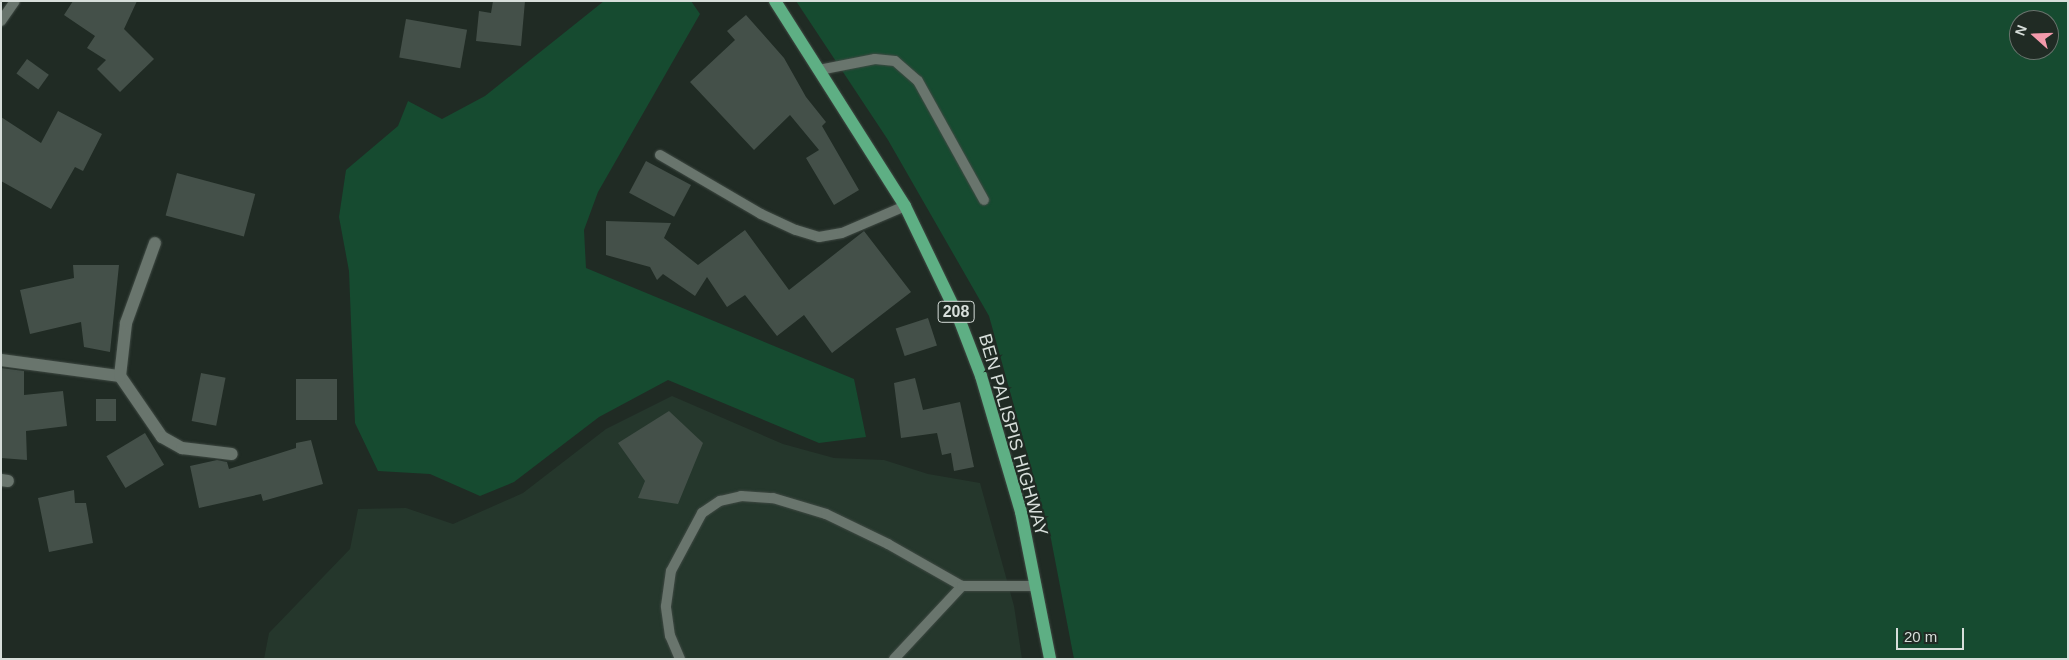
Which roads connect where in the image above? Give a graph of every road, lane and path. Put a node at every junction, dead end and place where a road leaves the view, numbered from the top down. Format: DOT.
graph roads {
  1 [pos="15,1"];
  2 [pos="775,1"];
  3 [pos="1,21"];
  4 [pos="819,70"];
  5 [pos="660,155"];
  6 [pos="984,200"];
  7 [pos="905,206"];
  8 [pos="155,243"];
  9 [pos="1,360"];
  10 [pos="120,376"];
  11 [pos="232,454"];
  12 [pos="962,586"];
  13 [pos="1036,586"];
  14 [pos="680,659"];
  15 [pos="894,659"];
  16 [pos="1050,659"];
  1 -- 3 [label="lane"];
  2 -- 4 [label="main road, BEN PALISPIS HIGHWAY / 208"];
  4 -- 6 [label="lane"];
  4 -- 7 [label="main road, BEN PALISPIS HIGHWAY / 208"];
  5 -- 7 [label="lane"];
  7 -- 13 [label="main road, BEN PALISPIS HIGHWAY / 208"];
  8 -- 10 [label="street"];
  9 -- 10 [label="street"];
  10 -- 11 [label="street"];
  12 -- 13 [label="lane"];
  12 -- 14 [label="lane"];
  12 -- 15 [label="lane"];
  13 -- 16 [label="main road, BEN PALISPIS HIGHWAY / 208"];
}
